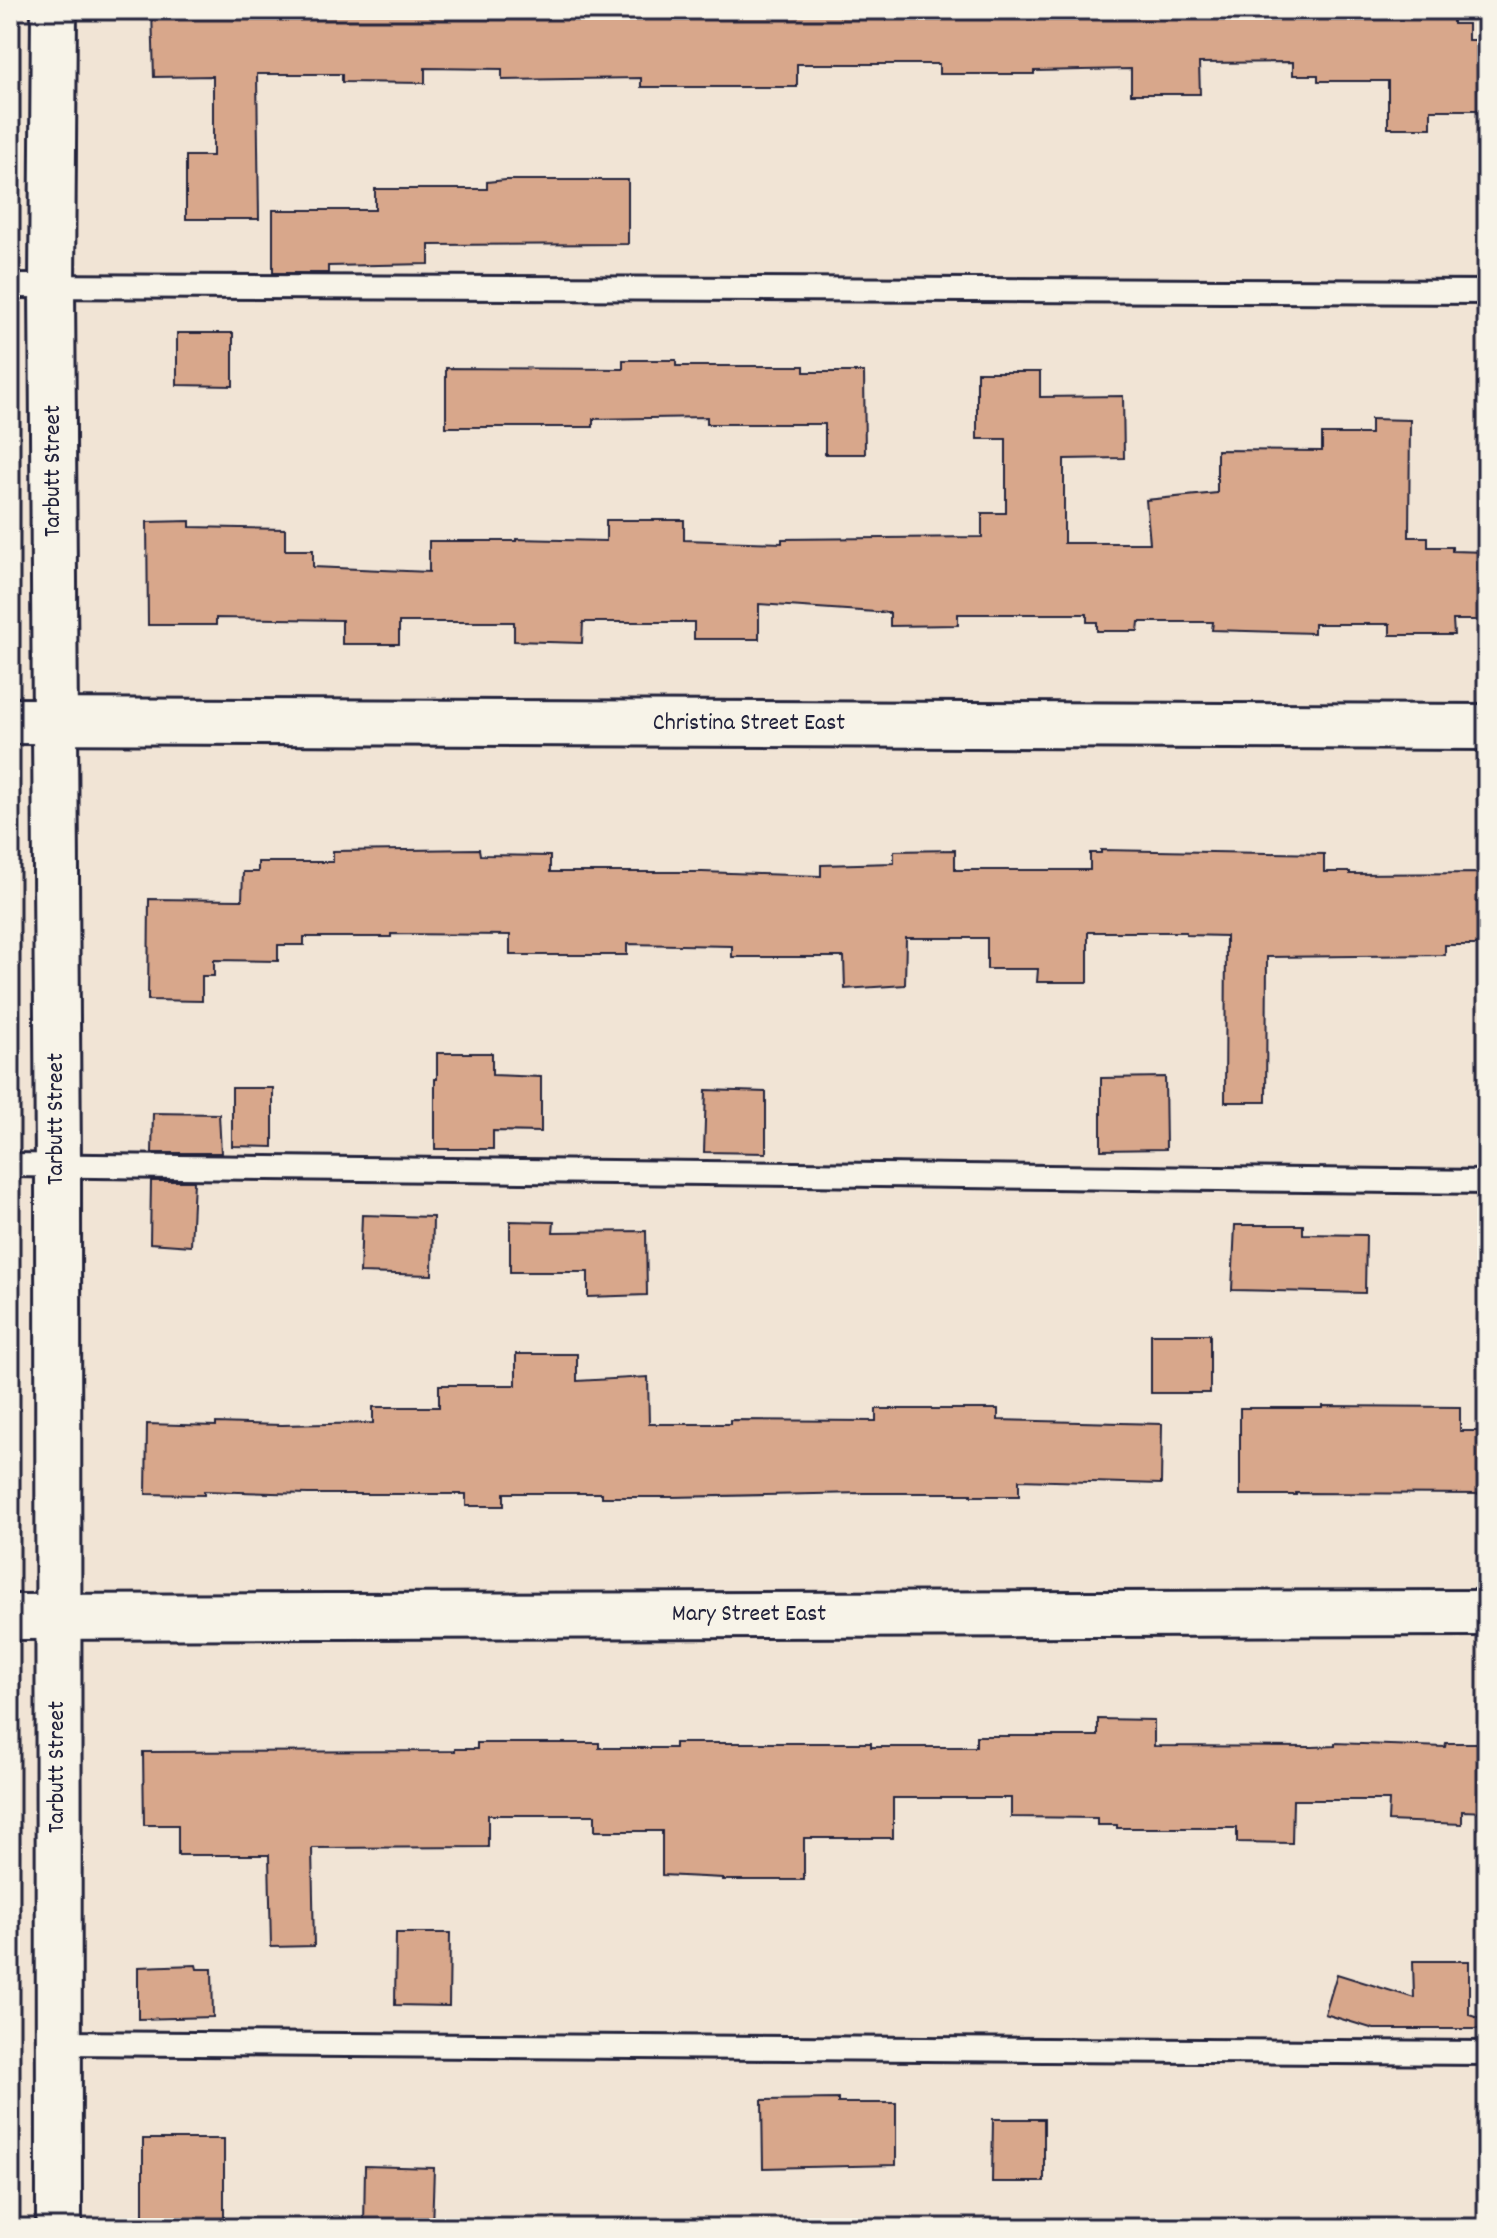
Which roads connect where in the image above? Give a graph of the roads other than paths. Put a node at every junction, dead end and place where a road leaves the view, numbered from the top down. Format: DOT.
graph roads {
  1 [pos="54,10"];
  2 [pos="31,286"];
  3 [pos="1487,292"];
  4 [pos="10,721"];
  5 [pos="56,721"];
  6 [pos="1487,727"];
  7 [pos="10,1165"];
  8 [pos="58,1165"];
  9 [pos="1487,1182"];
  10 [pos="1487,1613"];
  11 [pos="10,1617"];
  12 [pos="57,1617"];
  13 [pos="58,2043"];
  14 [pos="1487,2053"];
  15 [pos="59,2228"];
  1 -- 2 [label="street, Tarbutt Street"];
  2 -- 3 [label="lane"];
  2 -- 5 [label="street, Tarbutt Street"];
  4 -- 5 [label="street, Christina Street East"];
  5 -- 6 [label="street, Christina Street East"];
  5 -- 8 [label="street, Tarbutt Street"];
  7 -- 8 [label="lane"];
  8 -- 9 [label="lane"];
  8 -- 12 [label="street, Tarbutt Street"];
  10 -- 12 [label="street, Mary Street East"];
  11 -- 12 [label="street, Mary Street East"];
  12 -- 13 [label="street, Tarbutt Street"];
  13 -- 14 [label="lane"];
  13 -- 15 [label="street, Tarbutt Street"];
}
